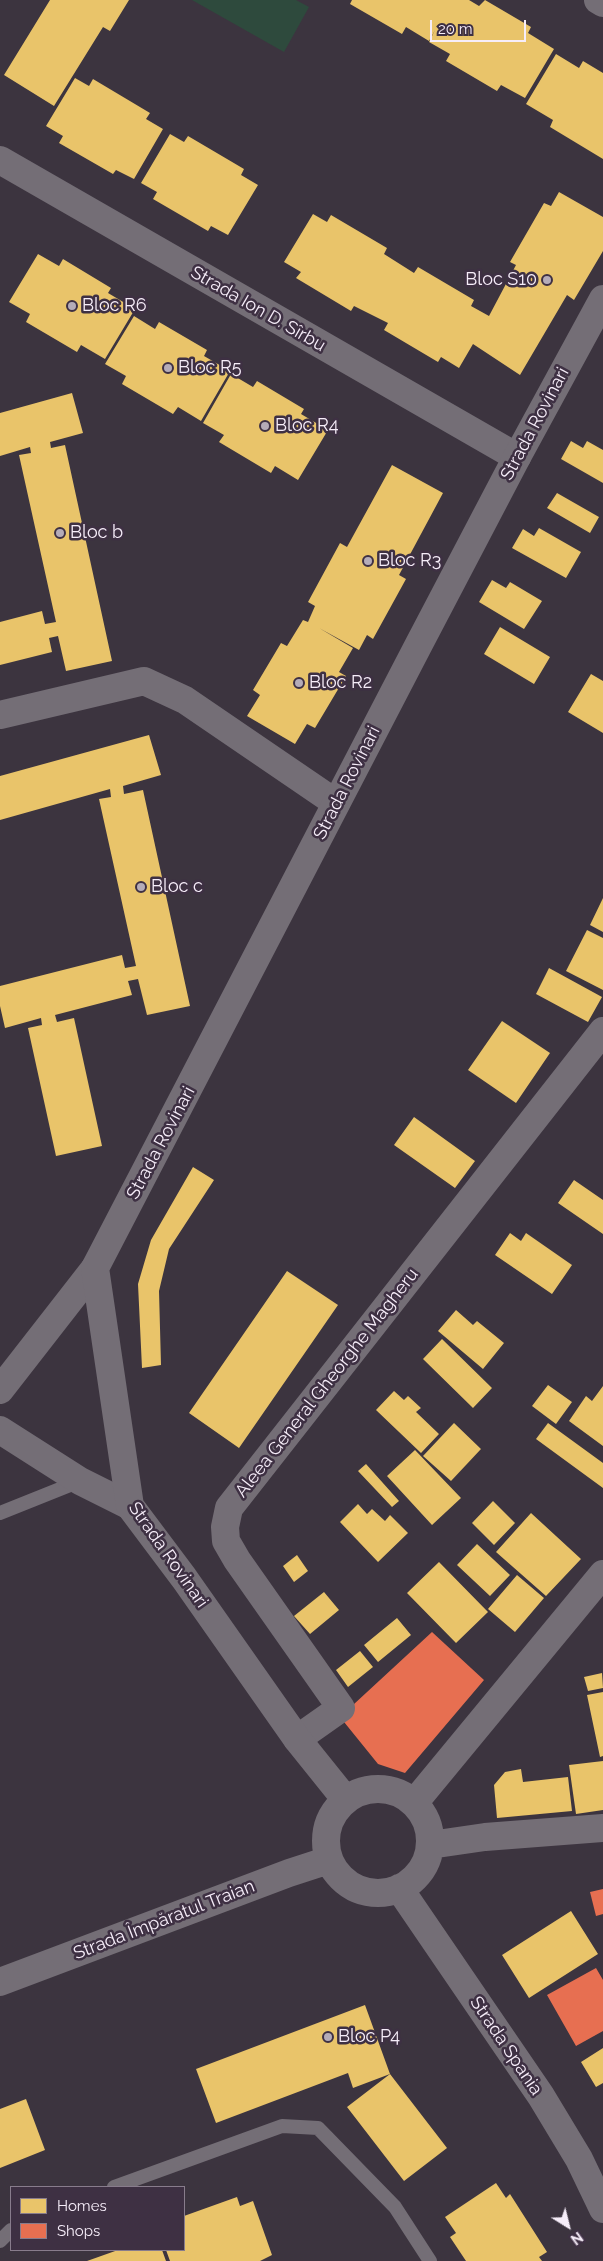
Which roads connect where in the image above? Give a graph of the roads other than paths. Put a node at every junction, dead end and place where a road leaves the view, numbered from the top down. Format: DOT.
graph roads {
  1 [pos="598,0"];
  2 [pos="603,3"];
  3 [pos="0,160"];
  4 [pos="603,299"];
  5 [pos="517,457"];
  6 [pos="0,715"];
  7 [pos="336,803"];
  8 [pos="603,1032"];
  9 [pos="95,1268"];
  10 [pos="0,1390"];
  11 [pos="0,1430"];
  12 [pos="80,1482"];
  13 [pos="130,1506"];
  14 [pos="0,1513"];
  15 [pos="603,1574"];
  16 [pos="297,1739"];
  17 [pos="346,1800"];
  18 [pos="414,1803"];
  19 [pos="603,1828"];
  20 [pos="430,1845"];
  21 [pos="329,1860"];
  22 [pos="399,1888"];
  23 [pos="0,1982"];
  24 [pos="117,2186"];
  25 [pos="603,2209"];
  26 [pos="10,2231"];
  27 [pos="0,2241"];
  28 [pos="430,2261"];
  1 -- 2 [label="street"];
  3 -- 5 [label="street, Strada Ion D. Sîrbu"];
  4 -- 5 [label="street, Strada Rovinari"];
  5 -- 7 [label="street, Strada Rovinari"];
  6 -- 7 [label="street"];
  7 -- 9 [label="street, Strada Rovinari"];
  8 -- 16 [label="street, Aleea General Gheorghe Magheru"];
  9 -- 10 [label="street, Strada Rovinari"];
  9 -- 13 [label="street, Strada Rovinari"];
  11 -- 12 [label="street"];
  12 -- 13 [label="street"];
  12 -- 14 [label="lane"];
  13 -- 16 [label="street, Strada Rovinari"];
  15 -- 18 [label="street"];
  16 -- 17 [label="street, Strada Rovinari"];
  17 -- 18 [label="street"];
  17 -- 21 [label="street"];
  18 -- 20 [label="street"];
  19 -- 20 [label="street"];
  20 -- 22 [label="street"];
  21 -- 22 [label="street"];
  21 -- 23 [label="street, Strada Împăratul Traian"];
  22 -- 25 [label="street, Strada Spania"];
  24 -- 28 [label="lane"];
  26 -- 27 [label="lane"];
}
